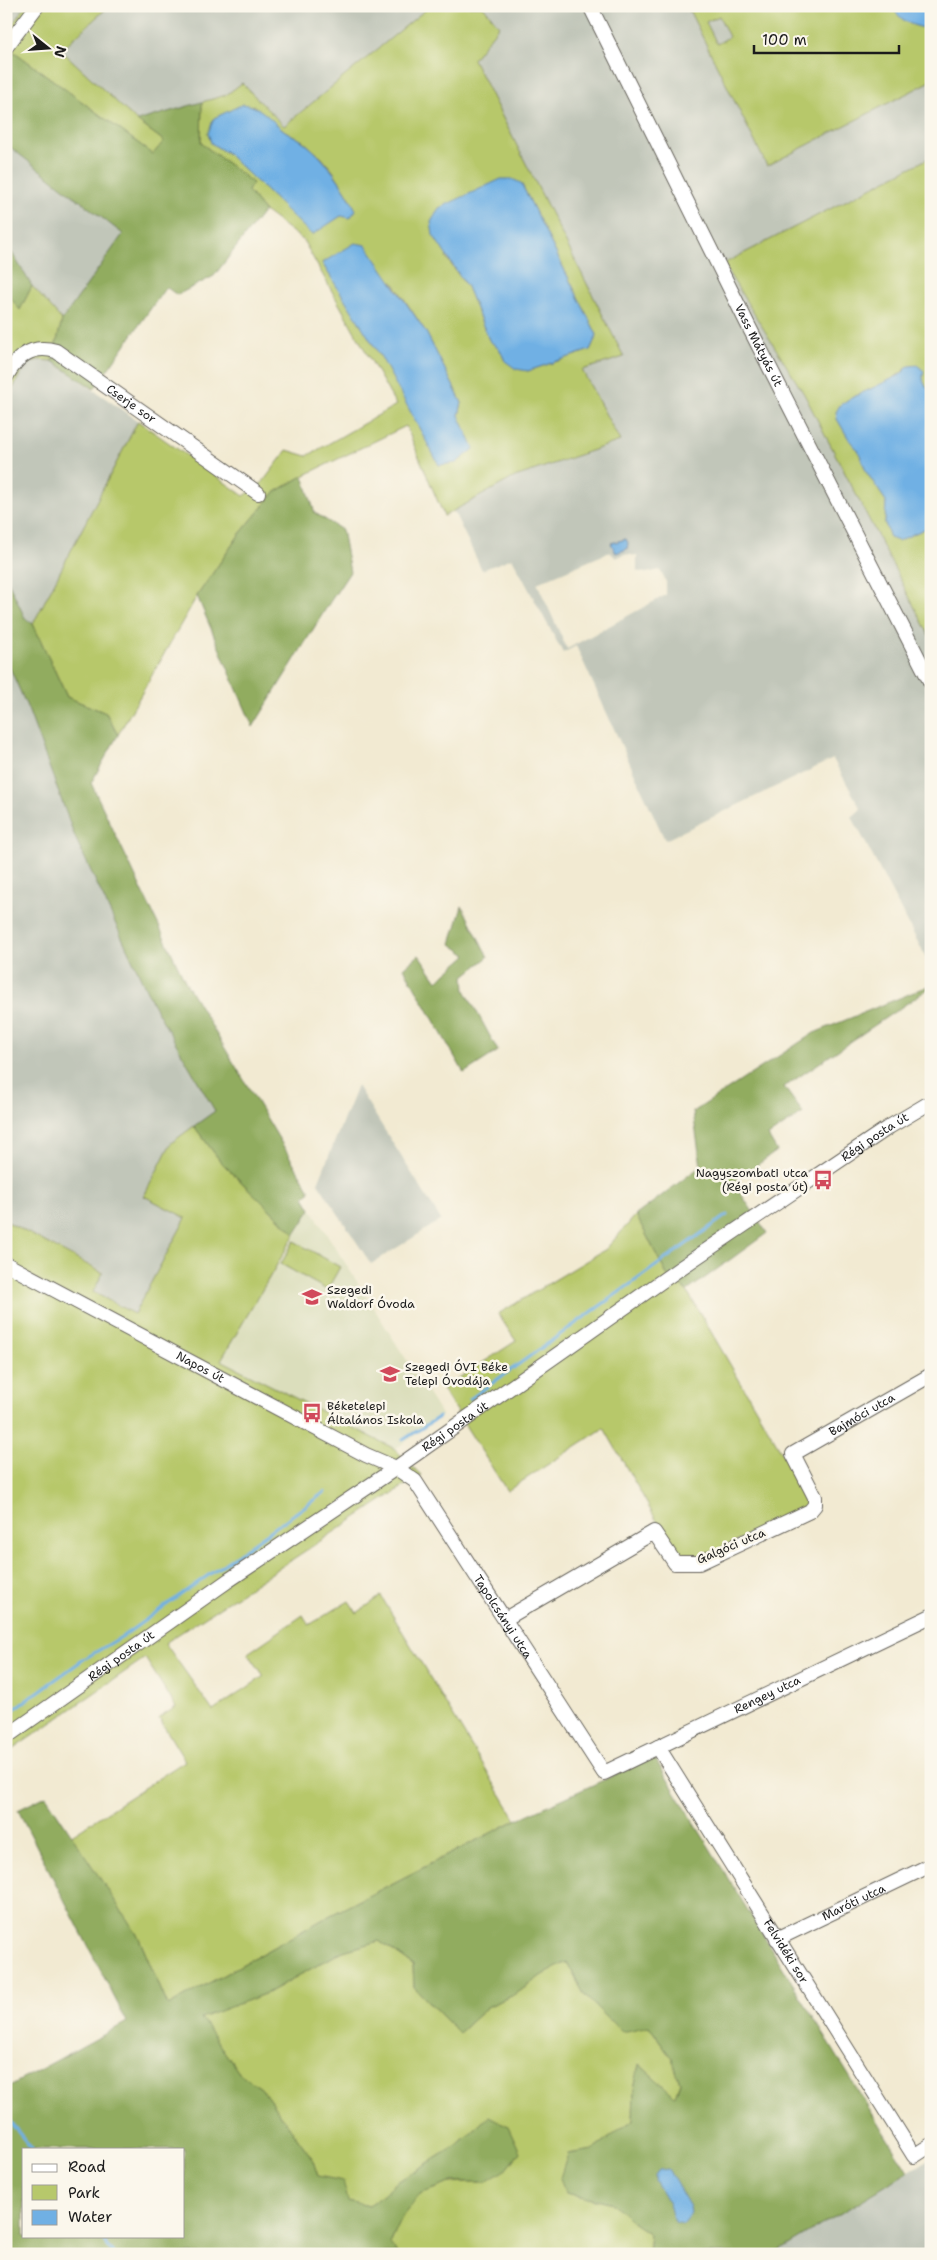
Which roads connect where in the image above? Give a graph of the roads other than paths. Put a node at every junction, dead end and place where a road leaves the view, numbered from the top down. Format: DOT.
graph roads {
  1 [pos="37,6"];
  2 [pos="590,6"];
  3 [pos="7,44"];
  4 [pos="6,377"];
  5 [pos="258,493"];
  6 [pos="931,683"];
  7 [pos="930,1105"];
  8 [pos="6,1264"];
  9 [pos="931,1375"];
  10 [pos="793,1454"];
  11 [pos="396,1468"];
  12 [pos="931,1616"];
  13 [pos="506,1619"];
  14 [pos="6,1737"];
  15 [pos="658,1746"];
  16 [pos="604,1772"];
  17 [pos="931,1865"];
  18 [pos="776,1939"];
  19 [pos="931,2145"];
  1 -- 3 [label="street"];
  2 -- 6 [label="street, Vass Mátyás út"];
  4 -- 5 [label="street, Cserje sor"];
  7 -- 11 [label="street, Régi posta út"];
  8 -- 11 [label="street, Napos út"];
  9 -- 10 [label="street, Bajmóci utca"];
  10 -- 13 [label="street, Galgóci utca"];
  11 -- 13 [label="street, Tapolcsányi utca"];
  11 -- 14 [label="street, Régi posta út"];
  12 -- 15 [label="street, Rengey utca"];
  13 -- 16 [label="street, Tapolcsányi utca"];
  15 -- 16 [label="street, Rengey utca"];
  15 -- 18 [label="street, Felvidéki sor"];
  17 -- 18 [label="street, Maróti utca"];
  18 -- 19 [label="street, Felvidéki sor"];
}
